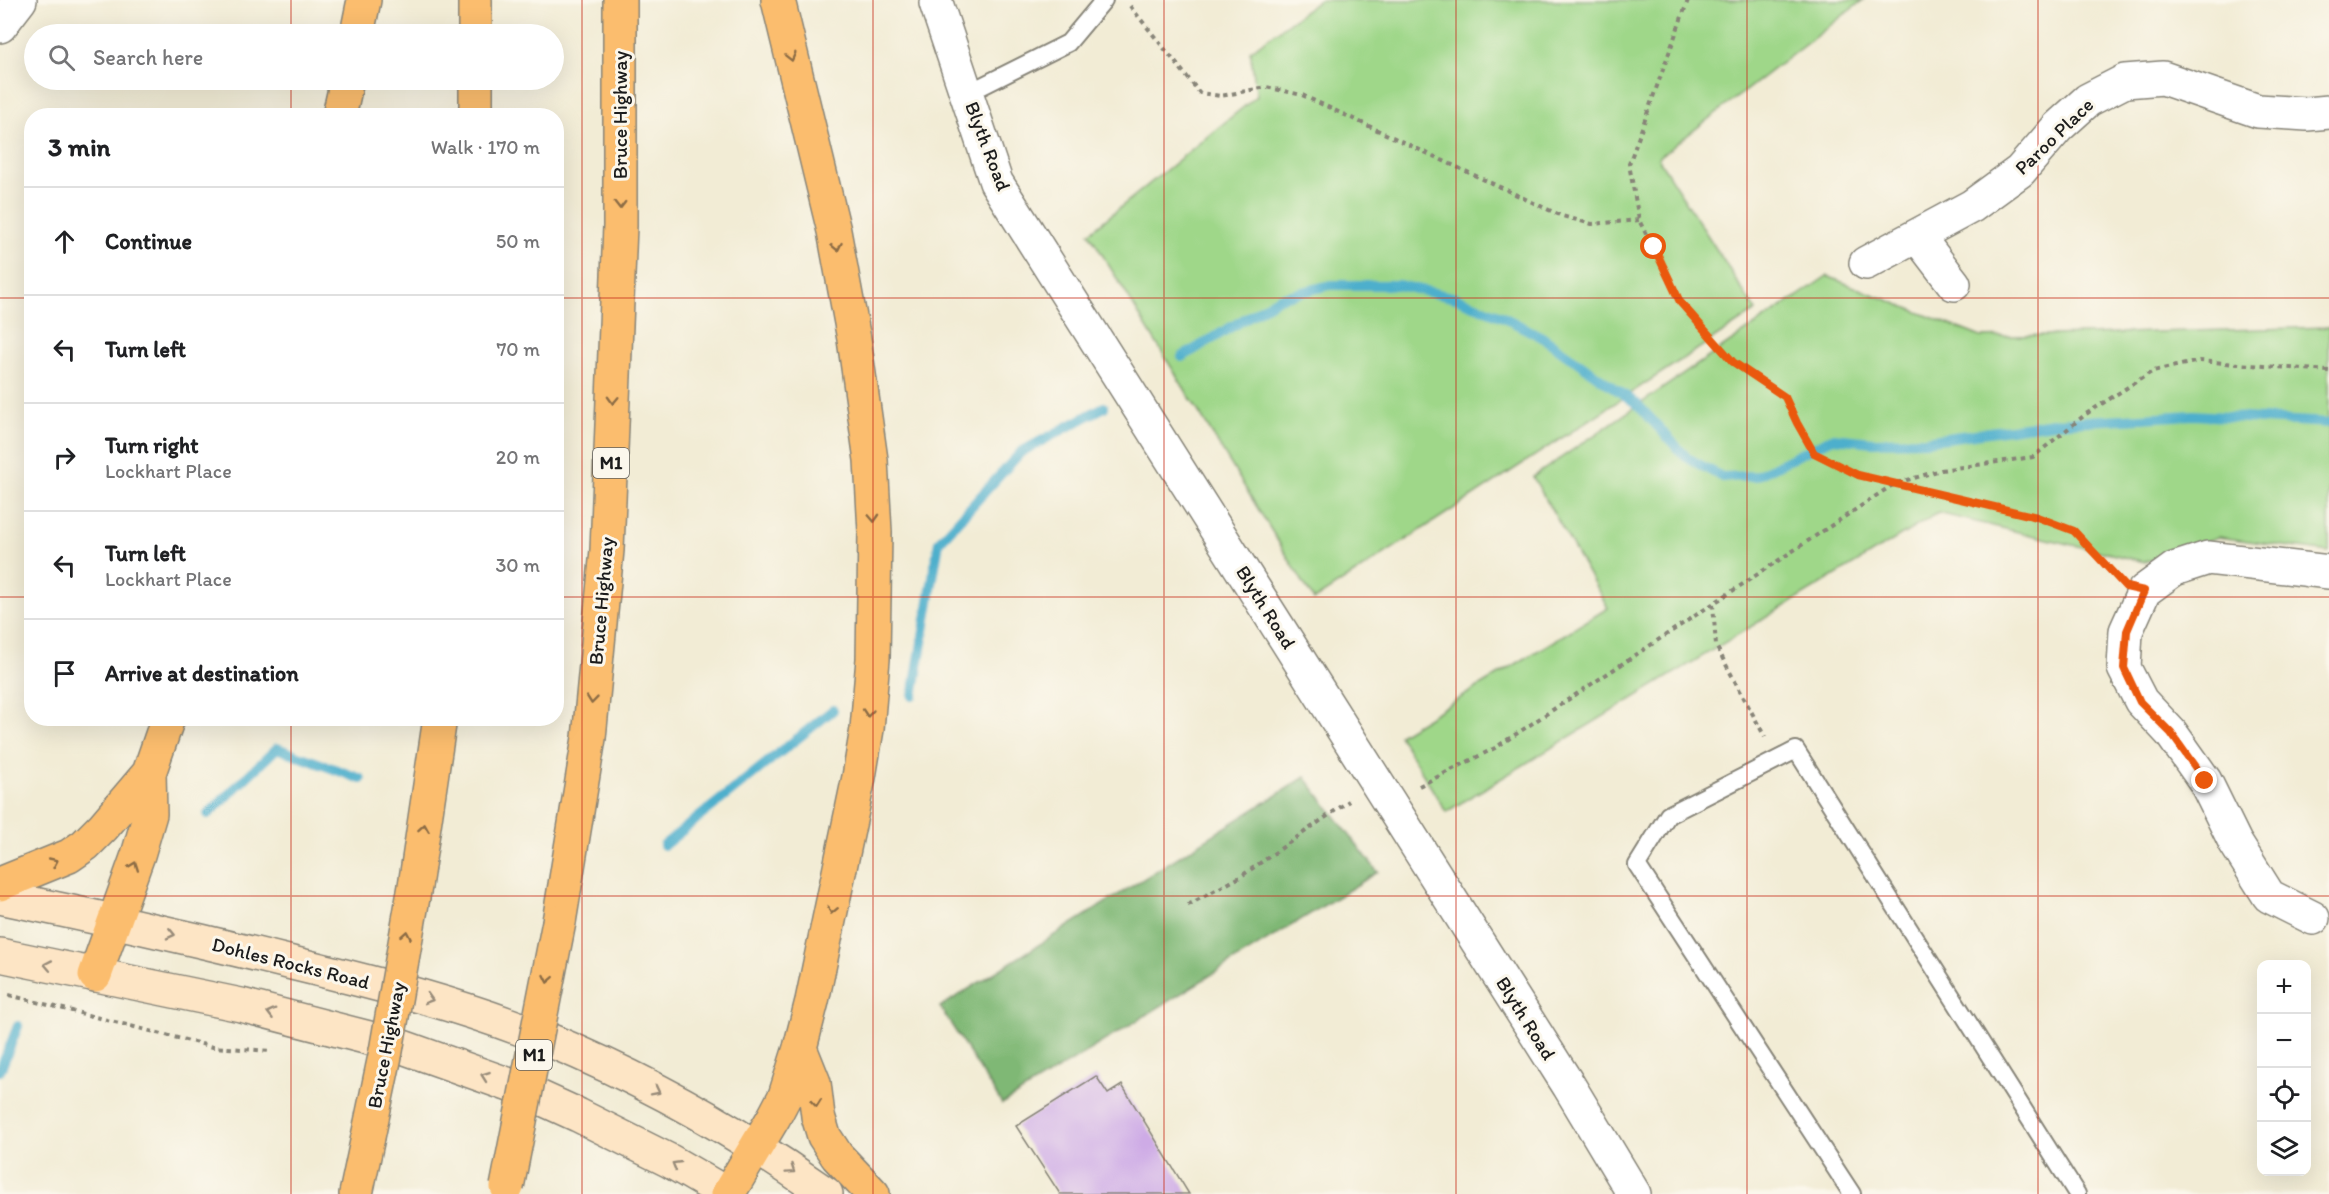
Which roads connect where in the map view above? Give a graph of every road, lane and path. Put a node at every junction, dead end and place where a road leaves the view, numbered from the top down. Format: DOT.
graph roads {
  1 [pos="20,0"];
  2 [pos="364,0"];
  3 [pos="475,0"];
  4 [pos="620,0"];
  5 [pos="778,0"];
  6 [pos="1104,0"];
  7 [pos="1125,0"];
  8 [pos="1688,0"];
  9 [pos="936,3"];
  10 [pos="359,24"];
  11 [pos="475,24"];
  12 [pos="0,26"];
  13 [pos="345,90"];
  14 [pos="476,90"];
  15 [pos="968,93"];
  16 [pos="341,108"];
  17 [pos="476,108"];
  18 [pos="2329,112"];
  19 [pos="1640,220"];
  20 [pos="1918,237"];
  21 [pos="1866,263"];
  22 [pos="1954,284"];
  23 [pos="2329,371"];
  24 [pos="1894,484"];
  25 [pos="2329,572"];
  26 [pos="2144,591"];
  27 [pos="1713,603"];
  28 [pos="165,726"];
  29 [pos="439,726"];
  30 [pos="1777,759"];
  31 [pos="149,773"];
  32 [pos="1384,793"];
  33 [pos="0,884"];
  34 [pos="0,897"];
  35 [pos="1188,905"];
  36 [pos="2313,918"];
  37 [pos="114,921"];
  38 [pos="0,954"];
  39 [pos="95,975"];
  40 [pos="3,993"];
  41 [pos="111,1023"];
  42 [pos="800,1048"];
  43 [pos="757,1147"];
  44 [pos="506,1190"];
  45 [pos="356,1194"];
  46 [pos="727,1194"];
  47 [pos="826,1194"];
  48 [pos="873,1194"];
  49 [pos="1634,1194"];
  50 [pos="1852,1194"];
  51 [pos="2077,1194"];
  1 -- 12 [label="street"];
  2 -- 10 [label="highway"];
  3 -- 11 [label="highway"];
  4 -- 44 [label="highway, Bruce Highway / M1, one-way, bridge"];
  5 -- 42 [label="highway, one-way"];
  6 -- 15 [label="lane"];
  7 -- 19 [label="path"];
  8 -- 19 [label="path"];
  9 -- 15 [label="street, Blyth Road"];
  13 -- 16 [label="highway"];
  14 -- 17 [label="highway"];
  15 -- 32 [label="street, Blyth Road"];
  18 -- 20 [label="street, Paroo Place"];
  19 -- 24 [label="path"];
  20 -- 21 [label="street, Paroo Place"];
  20 -- 22 [label="street"];
  23 -- 24 [label="path"];
  24 -- 26 [label="path"];
  24 -- 27 [label="path"];
  25 -- 26 [label="street"];
  26 -- 36 [label="street"];
  27 -- 30 [label="path"];
  27 -- 32 [label="path"];
  28 -- 31 [label="highway"];
  45 -- 29 [label="highway, Bruce Highway, one-way, bridge"];
  30 -- 50 [label="lane"];
  30 -- 51 [label="lane"];
  33 -- 31 [label="highway, one-way"];
  37 -- 31 [label="highway, one-way"];
  32 -- 35 [label="path"];
  32 -- 49 [label="street, Blyth Road"];
  34 -- 37 [label="main road, Dohles Rocks Road"];
  37 -- 39 [label="highway"];
  37 -- 43 [label="main road, Dohles Rocks Road, one-way"];
  39 -- 38 [label="main road, one-way"];
  46 -- 39 [label="main road, one-way"];
  40 -- 41 [label="path"];
  42 -- 43 [label="highway"];
  42 -- 48 [label="highway, one-way"];
  43 -- 46 [label="highway"];
  43 -- 47 [label="main road, Dohles Rocks Road, one-way"];
}
